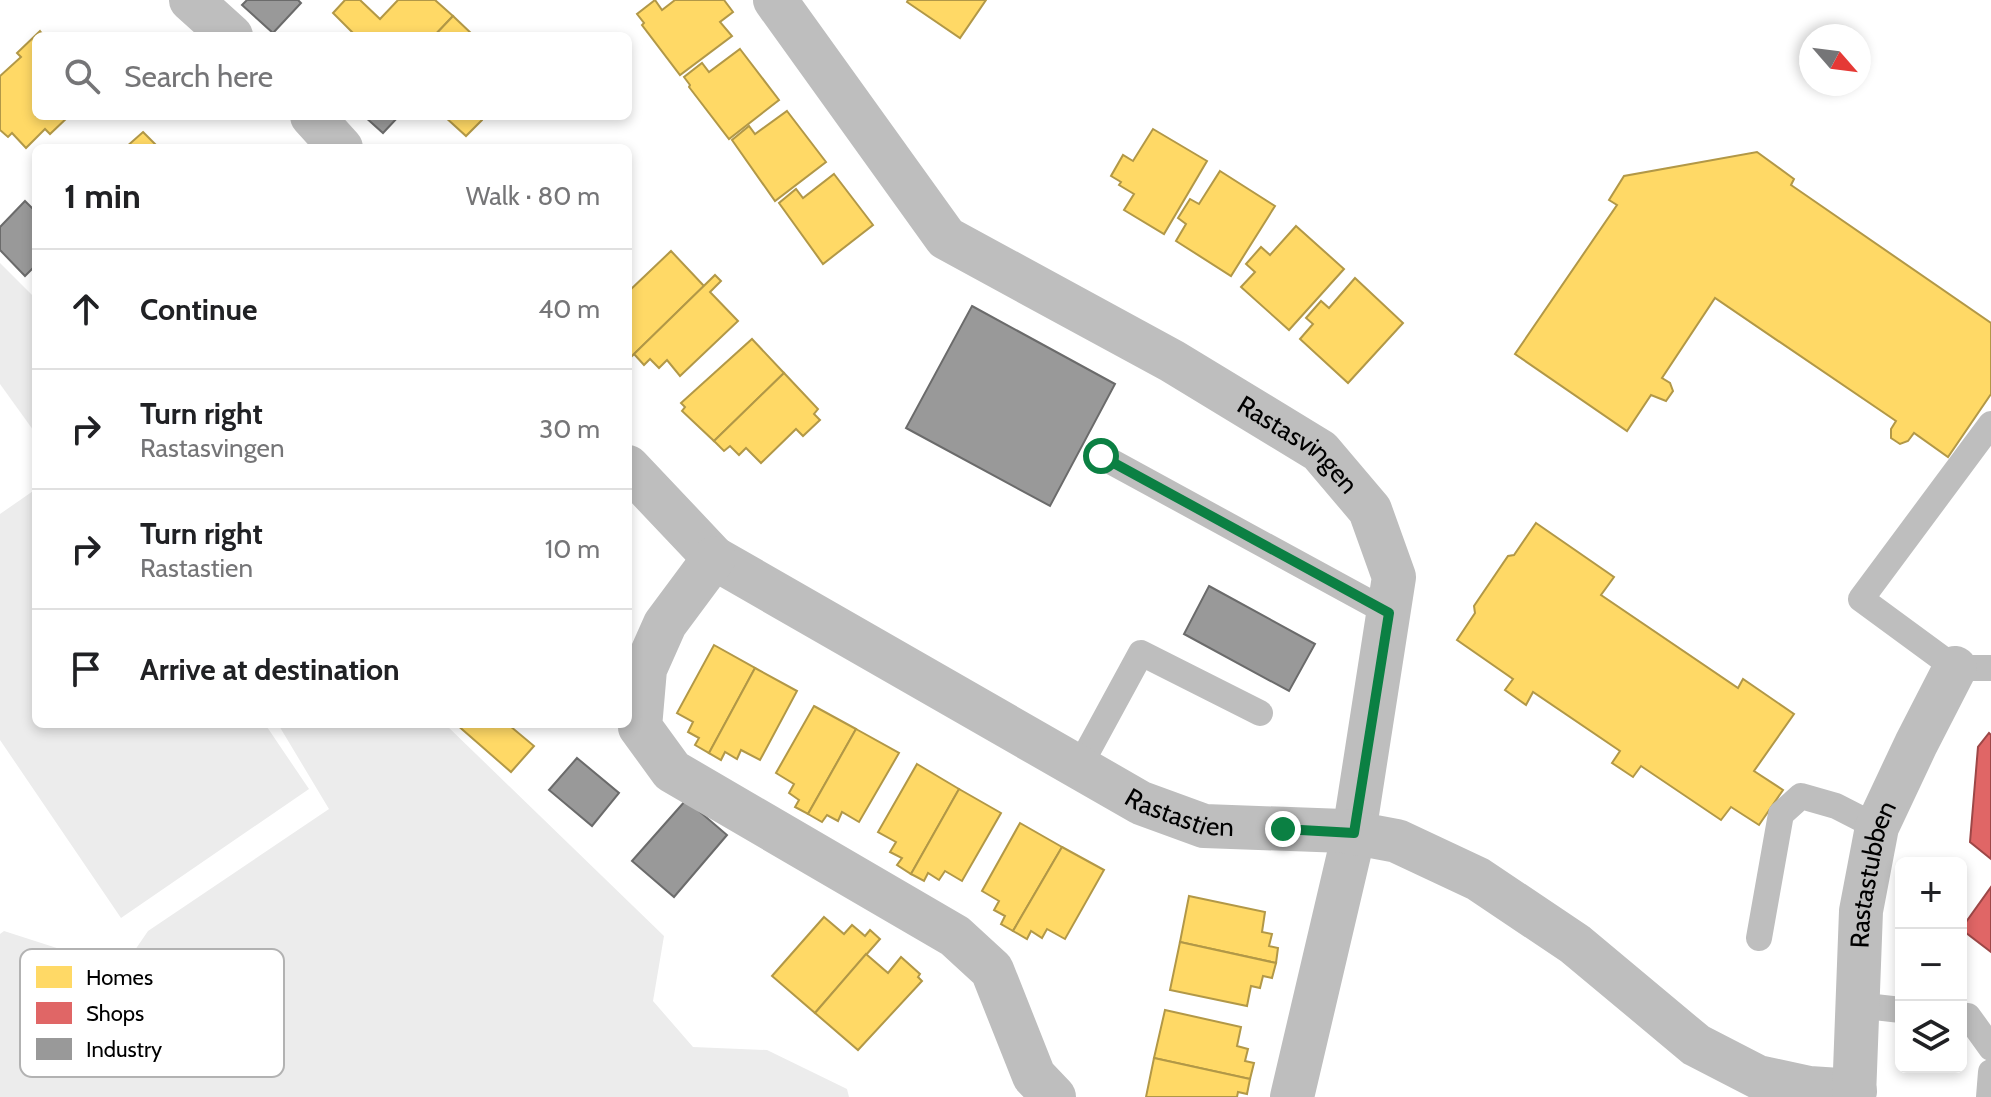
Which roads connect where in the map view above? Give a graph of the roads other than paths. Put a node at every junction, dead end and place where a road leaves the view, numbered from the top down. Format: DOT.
graph roads {
  1 [pos="191,0"];
  2 [pos="775,0"];
  3 [pos="227,32"];
  4 [pos="316,120"];
  5 [pos="337,144"];
  6 [pos="1991,424"];
  7 [pos="1101,456"];
  8 [pos="632,471"];
  9 [pos="714,558"];
  10 [pos="1389,613"];
  11 [pos="1973,668"];
  12 [pos="1260,713"];
  13 [pos="1079,767"];
  14 [pos="1877,827"];
  15 [pos="1354,833"];
  16 [pos="1759,938"];
  17 [pos="1857,1005"];
  18 [pos="1895,1009"];
  19 [pos="1967,1016"];
  20 [pos="1991,1048"];
  21 [pos="1991,1072"];
  22 [pos="1855,1094"];
  23 [pos="1054,1097"];
  24 [pos="1292,1097"];
  25 [pos="1989,1097"];
  1 -- 3 [label="street"];
  2 -- 10 [label="street, Rastasvingen"];
  4 -- 5 [label="street"];
  6 -- 11 [label="lane"];
  7 -- 10 [label="lane"];
  8 -- 9 [label="street, Rastastien"];
  9 -- 13 [label="street, Rastastien"];
  9 -- 23 [label="street"];
  10 -- 15 [label="street, Rastasvingen"];
  11 -- 14 [label="street, Rastastubben"];
  12 -- 13 [label="lane"];
  13 -- 15 [label="street, Rastastien"];
  14 -- 16 [label="lane"];
  14 -- 17 [label="street, Rastastubben"];
  15 -- 22 [label="street, Rastastien"];
  15 -- 24 [label="street, Rastasvingen"];
  17 -- 18 [label="lane"];
  17 -- 22 [label="street, Rastastubben"];
  19 -- 20 [label="lane"];
  21 -- 25 [label="lane"];
}
